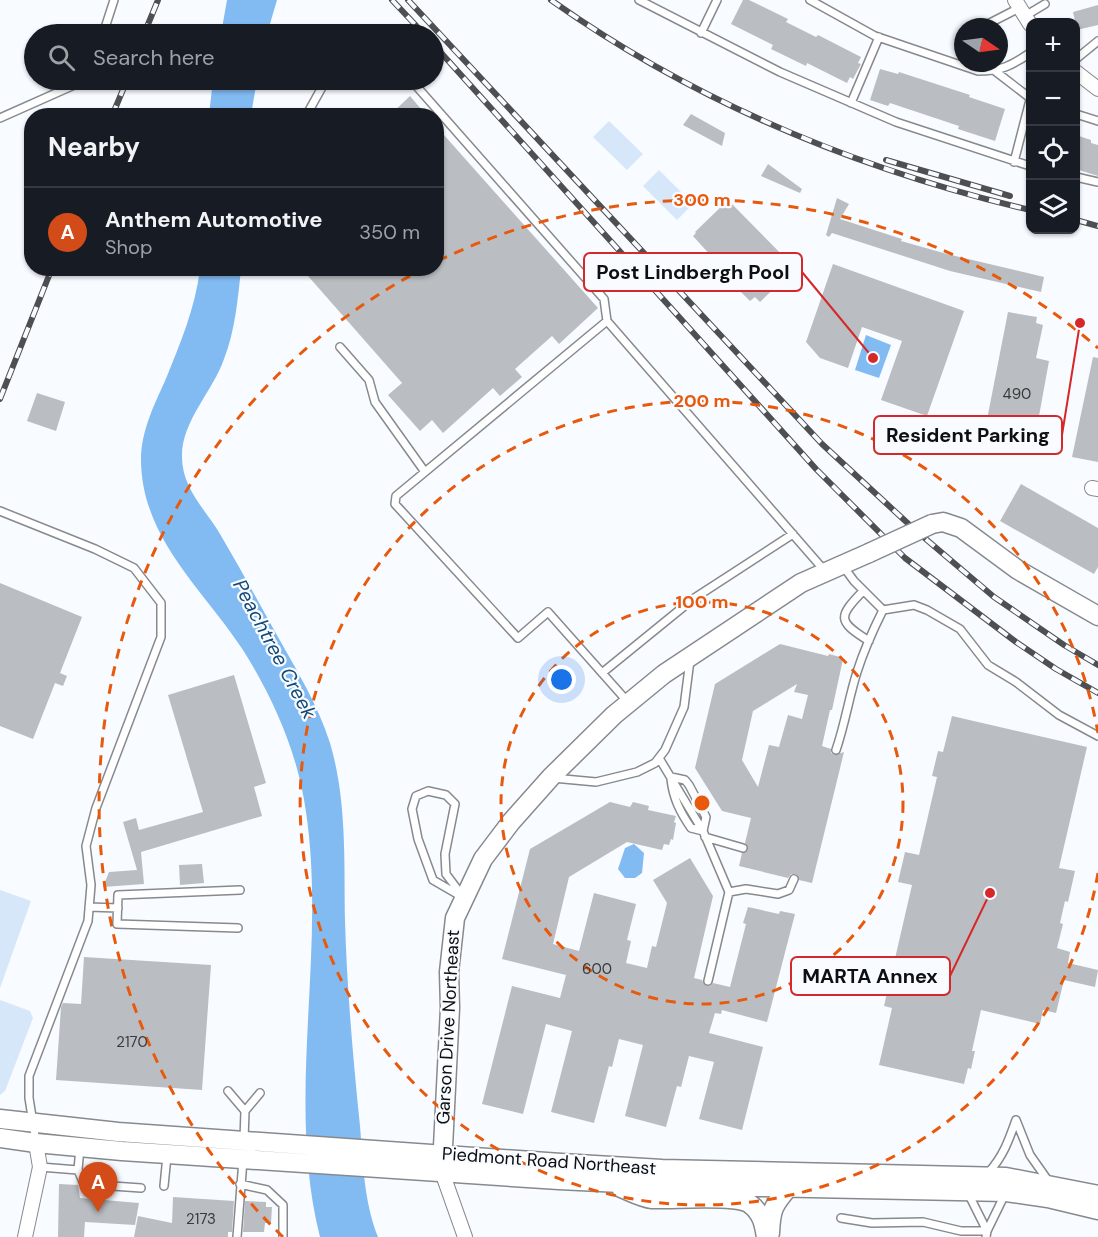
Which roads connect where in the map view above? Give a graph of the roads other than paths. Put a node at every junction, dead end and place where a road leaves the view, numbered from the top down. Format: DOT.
graph roads {
  1 [pos="114,0"];
  2 [pos="639,0"];
  3 [pos="717,0"];
  4 [pos="810,0"];
  5 [pos="1045,4"];
  6 [pos="1023,12"];
  7 [pos="1006,18"];
  8 [pos="106,24"];
  9 [pos="701,33"];
  10 [pos="879,37"];
  11 [pos="1098,41"];
  12 [pos="1026,56"];
  13 [pos="1080,56"];
  14 [pos="954,63"];
  15 [pos="1008,67"];
  16 [pos="996,72"];
  17 [pos="1080,75"];
  18 [pos="1098,89"];
  19 [pos="63,90"];
  20 [pos="320,90"];
  21 [pos="420,90"];
  22 [pos="1026,96"];
  23 [pos="852,103"];
  24 [pos="310,108"];
  25 [pos="436,108"];
  26 [pos="1026,115"];
  27 [pos="1080,115"];
  28 [pos="444,117"];
  29 [pos="0,118"];
  30 [pos="1098,121"];
  31 [pos="1014,162"];
  32 [pos="1026,165"];
  33 [pos="1080,178"];
  34 [pos="1098,182"];
  35 [pos="607,321"];
  36 [pos="340,346"];
  37 [pos="425,472"];
  38 [pos="0,511"];
  39 [pos="793,534"];
  40 [pos="834,568"];
  41 [pos="864,591"];
  42 [pos="883,610"];
  43 [pos="1098,616"];
  44 [pos="868,641"];
  45 [pos="691,657"];
  46 [pos="602,673"];
  47 [pos="628,703"];
  48 [pos="1098,736"];
  49 [pos="836,750"];
  50 [pos="659,758"];
  51 [pos="550,777"];
  52 [pos="670,777"];
  53 [pos="704,834"];
  54 [pos="743,848"];
  55 [pos="794,879"];
  56 [pos="240,890"];
  57 [pos="729,892"];
  58 [pos="464,898"];
  59 [pos="89,907"];
  60 [pos="118,908"];
  61 [pos="238,928"];
  62 [pos="708,981"];
  63 [pos="228,1091"];
  64 [pos="260,1094"];
  65 [pos="245,1110"];
  66 [pos="0,1119"];
  67 [pos="32,1124"];
  68 [pos="0,1138"];
  69 [pos="36,1143"];
  70 [pos="80,1147"];
  71 [pos="243,1149"];
  72 [pos="168,1154"];
  73 [pos="442,1163"];
  74 [pos="40,1167"];
  75 [pos="78,1170"];
  76 [pos="985,1176"];
  77 [pos="605,1182"];
  78 [pos="240,1184"];
  79 [pos="1050,1184"];
  80 [pos="164,1186"];
  81 [pos="789,1187"];
  82 [pos="141,1188"];
  83 [pos="967,1190"];
  84 [pos="1006,1192"];
  85 [pos="1098,1195"];
  86 [pos="1098,1210"];
  87 [pos="841,1218"];
  88 [pos="986,1234"];
  89 [pos="25,1237"];
  90 [pos="237,1237"];
  91 [pos="283,1237"];
  92 [pos="465,1237"];
  93 [pos="767,1237"];
  1 -- 8 [label="lane"];
  2 -- 9 [label="lane"];
  3 -- 9 [label="lane"];
  4 -- 10 [label="lane"];
  5 -- 6 [label="lane"];
  6 -- 7 [label="lane"];
  9 -- 23 [label="lane"];
  10 -- 14 [label="lane"];
  10 -- 23 [label="lane"];
  11 -- 13 [label="lane"];
  12 -- 15 [label="lane"];
  16 -- 22 [label="lane"];
  17 -- 18 [label="street"];
  19 -- 29 [label="lane"];
  20 -- 24 [label="lane"];
  21 -- 25 [label="lane"];
  23 -- 31 [label="lane"];
  26 -- 31 [label="lane"];
  27 -- 30 [label="lane"];
  28 -- 35 [label="lane"];
  31 -- 32 [label="lane"];
  33 -- 34 [label="lane"];
  35 -- 37 [label="lane"];
  35 -- 39 [label="lane"];
  36 -- 37 [label="lane"];
  37 -- 46 [label="lane"];
  38 -- 59 [label="lane"];
  39 -- 40 [label="lane"];
  39 -- 46 [label="lane"];
  40 -- 41 [label="lane"];
  40 -- 43 [label="main road, Garson Drive Northeast, bridge"];
  40 -- 45 [label="main road, Garson Drive Northeast"];
  41 -- 42 [label="lane"];
  41 -- 44 [label="lane"];
  42 -- 44 [label="lane"];
  42 -- 48 [label="lane"];
  44 -- 49 [label="lane"];
  45 -- 47 [label="main road, Garson Drive Northeast"];
  45 -- 50 [label="lane"];
  46 -- 47 [label="lane"];
  47 -- 51 [label="main road, Garson Drive Northeast"];
  50 -- 51 [label="lane"];
  50 -- 52 [label="lane"];
  51 -- 58 [label="main road, Garson Drive Northeast"];
  52 -- 53 [label="lane"];
  52 -- 53 [label="lane"];
  53 -- 54 [label="lane"];
  53 -- 57 [label="lane"];
  55 -- 57 [label="lane"];
  56 -- 60 [label="lane"];
  57 -- 62 [label="lane"];
  58 -- 58 [label="lane"];
  58 -- 73 [label="main road, Garson Drive Northeast"];
  59 -- 60 [label="lane"];
  59 -- 67 [label="lane"];
  60 -- 61 [label="lane"];
  63 -- 65 [label="lane"];
  64 -- 65 [label="lane"];
  65 -- 71 [label="lane"];
  66 -- 67 [label="main road, Piedmont Road Northeast"];
  67 -- 69 [label="lane"];
  67 -- 71 [label="main road, Piedmont Road Northeast"];
  68 -- 69 [label="main road, Piedmont Road Northeast"];
  69 -- 70 [label="main road, Piedmont Road Northeast"];
  69 -- 74 [label="street"];
  70 -- 72 [label="main road, Piedmont Road Northeast"];
  70 -- 75 [label="lane"];
  71 -- 72 [label="main road, Piedmont Road Northeast"];
  71 -- 73 [label="main road, Piedmont Road Northeast"];
  71 -- 78 [label="lane"];
  72 -- 80 [label="lane"];
  73 -- 76 [label="main road, Piedmont Road Northeast"];
  73 -- 77 [label="main road, Piedmont Road Northeast"];
  73 -- 92 [label="street"];
  74 -- 75 [label="lane"];
  74 -- 89 [label="street"];
  75 -- 82 [label="lane"];
  76 -- 79 [label="main road, Piedmont Road Northeast"];
  76 -- 79 [label="lane"];
  77 -- 81 [label="main road, Piedmont Road Northeast"];
  77 -- 93 [label="main road"];
  78 -- 90 [label="lane"];
  78 -- 91 [label="lane"];
  79 -- 85 [label="main road, Piedmont Road Northeast"];
  81 -- 83 [label="main road, Piedmont Road Northeast"];
  81 -- 93 [label="main road"];
  83 -- 84 [label="main road, Piedmont Road Northeast"];
  83 -- 88 [label="lane"];
  84 -- 86 [label="main road, Piedmont Road Northeast"];
  84 -- 88 [label="lane"];
  87 -- 88 [label="lane"];
}
